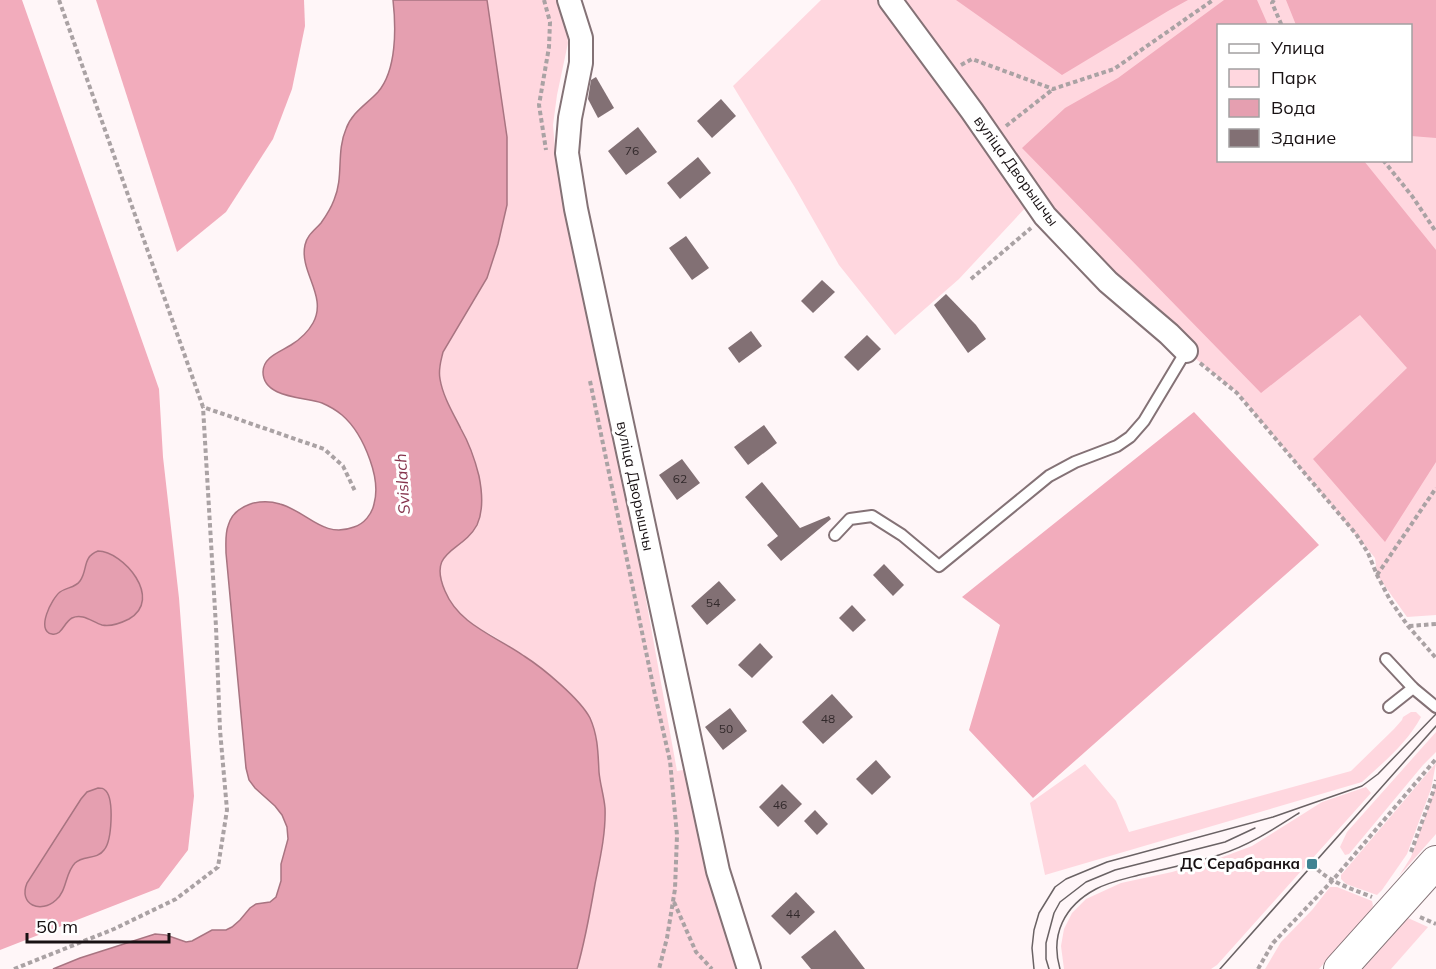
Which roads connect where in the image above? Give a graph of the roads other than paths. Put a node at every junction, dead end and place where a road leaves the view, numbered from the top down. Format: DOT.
graph roads {
  1 [pos="569,0"];
  2 [pos="890,0"];
  3 [pos="1186,351"];
  4 [pos="835,535"];
  5 [pos="1386,659"];
  6 [pos="1413,688"];
  7 [pos="1389,707"];
  8 [pos="1436,707"];
  9 [pos="1423,858"];
  10 [pos="749,969"];
  11 [pos="1340,969"];
  1 -- 10 [label="street, вуліца Дворышчы"];
  2 -- 3 [label="street, вуліца Дворышчы"];
  3 -- 4 [label="lane"];
  5 -- 6 [label="lane"];
  6 -- 7 [label="lane"];
  6 -- 8 [label="lane"];
  9 -- 11 [label="main road"];
}
